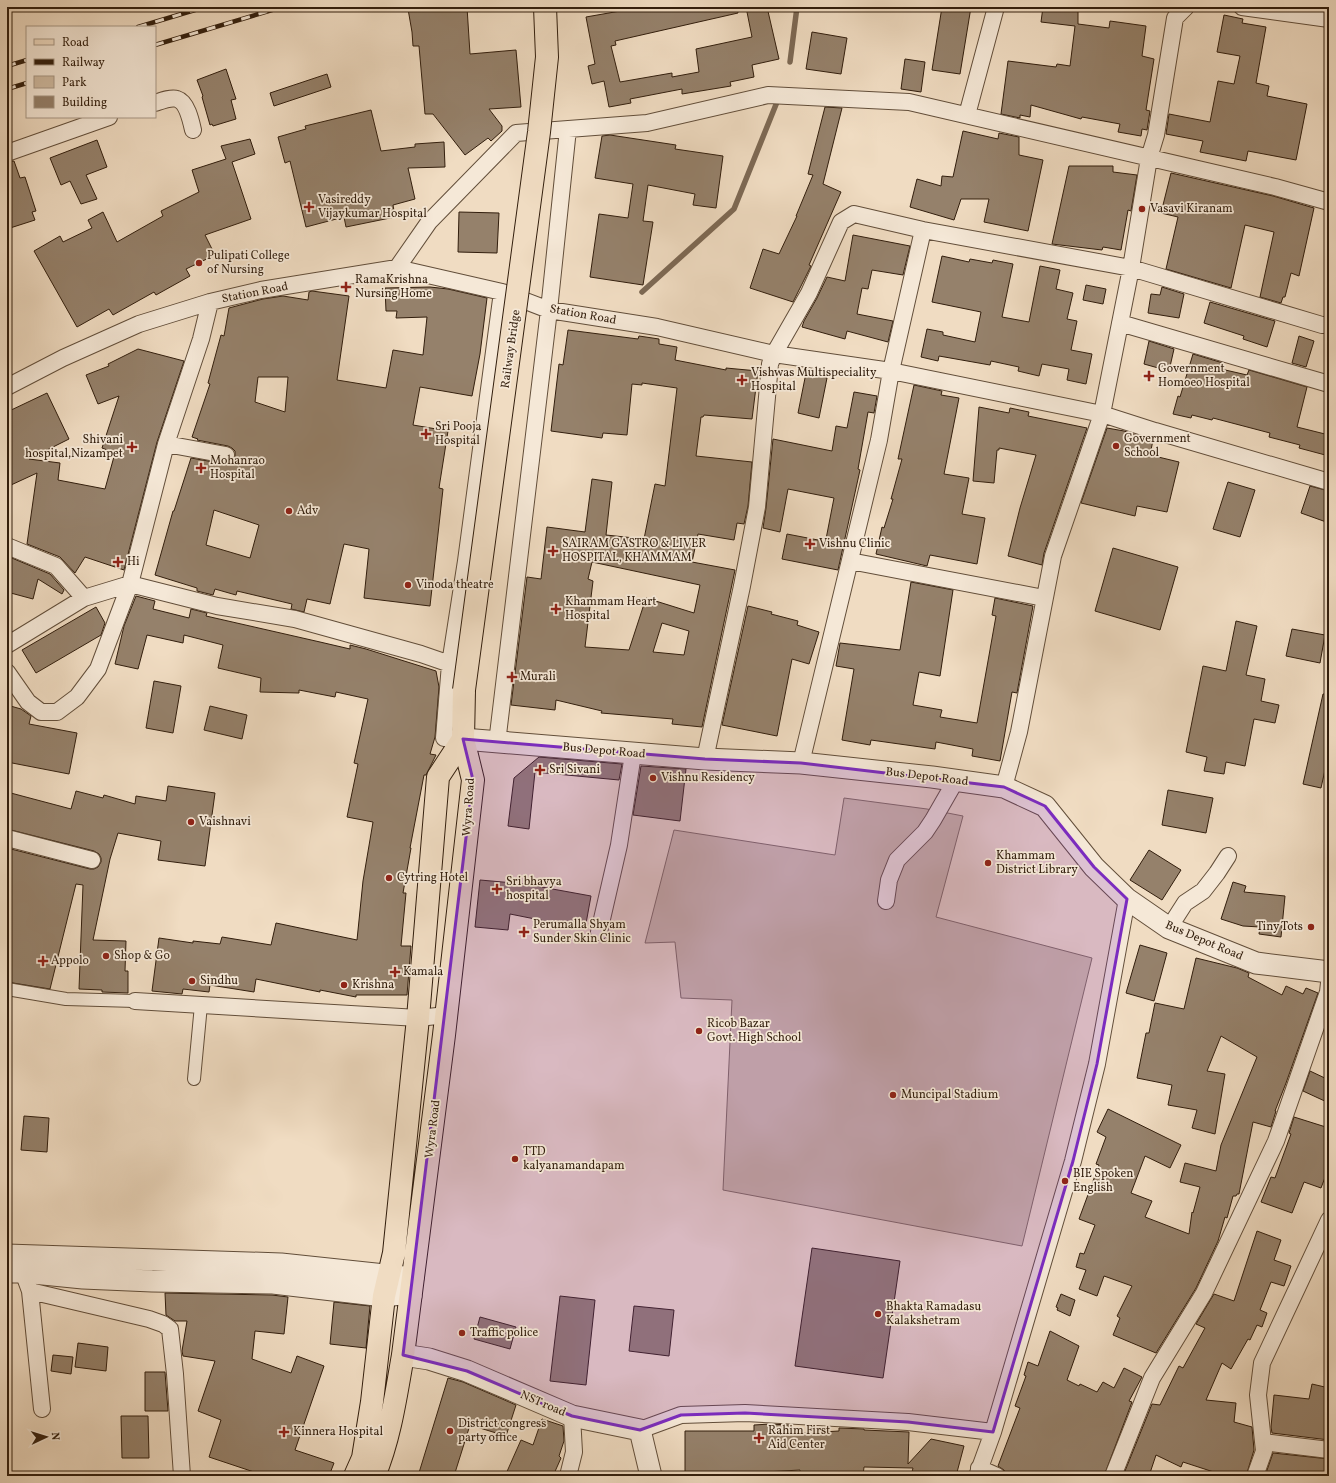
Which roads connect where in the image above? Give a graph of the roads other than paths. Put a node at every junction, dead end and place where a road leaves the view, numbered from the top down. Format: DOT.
graph roads {
  1 [pos="545,7"];
  2 [pos="996,7"];
  3 [pos="1186,7"];
  4 [pos="1242,7"];
  5 [pos="1329,19"];
  6 [pos="156,103"];
  7 [pos="967,115"];
  8 [pos="106,118"];
  9 [pos="568,129"];
  10 [pos="193,130"];
  11 [pos="7,153"];
  12 [pos="1149,158"];
  13 [pos="1329,202"];
  14 [pos="923,230"];
  15 [pos="398,268"];
  16 [pos="1131,268"];
  17 [pos="502,292"];
  18 [pos="210,302"];
  19 [pos="549,310"];
  20 [pos="1120,323"];
  21 [pos="1329,326"];
  22 [pos="774,354"];
  23 [pos="892,372"];
  24 [pos="1329,384"];
  25 [pos="7,387"];
  26 [pos="1102,414"];
  27 [pos="166,444"];
  28 [pos="226,455"];
  29 [pos="1329,482"];
  30 [pos="7,546"];
  31 [pos="850,561"];
  32 [pos="130,584"];
  33 [pos="84,598"];
  34 [pos="1044,598"];
  35 [pos="7,645"];
  36 [pos="450,664"];
  37 [pos="7,672"];
  38 [pos="463,739"];
  39 [pos="497,743"];
  40 [pos="634,754"];
  41 [pos="705,759"];
  42 [pos="801,763"];
  43 [pos="956,780"];
  44 [pos="1004,787"];
  45 [pos="7,838"];
  46 [pos="1228,856"];
  47 [pos="92,860"];
  48 [pos="1127,899"];
  49 [pos="886,902"];
  50 [pos="1169,928"];
  51 [pos="599,932"];
  52 [pos="1329,972"];
  53 [pos="1329,983"];
  54 [pos="7,989"];
  55 [pos="135,1001"];
  56 [pos="202,1005"];
  57 [pos="447,1015"];
  58 [pos="418,1018"];
  59 [pos="194,1079"];
  60 [pos="1329,1220"];
  61 [pos="7,1255"];
  62 [pos="390,1275"];
  63 [pos="20,1278"];
  64 [pos="412,1287"];
  65 [pos="384,1296"];
  66 [pos="403,1355"];
  67 [pos="42,1409"];
  68 [pos="572,1416"];
  69 [pos="640,1430"];
  70 [pos="993,1432"];
  71 [pos="1263,1442"];
  72 [pos="1329,1450"];
  73 [pos="978,1472"];
  74 [pos="182,1476"];
  75 [pos="355,1476"];
  76 [pos="374,1476"];
  77 [pos="568,1476"];
  78 [pos="651,1476"];
  79 [pos="997,1476"];
  80 [pos="1113,1476"];
  81 [pos="1255,1476"];
  1 -- 38 [label="main road, Railway Bridge, bridge"];
  2 -- 7 [label="street"];
  3 -- 12 [label="street"];
  4 -- 5 [label="street"];
  6 -- 10 [label="street"];
  7 -- 9 [label="street"];
  7 -- 12 [label="street"];
  8 -- 11 [label="street"];
  9 -- 15 [label="street"];
  9 -- 19 [label="street"];
  12 -- 13 [label="street"];
  12 -- 16 [label="street"];
  14 -- 16 [label="street"];
  14 -- 22 [label="street"];
  14 -- 23 [label="street"];
  15 -- 17 [label="street, Station Road"];
  15 -- 18 [label="street, Station Road"];
  16 -- 20 [label="street"];
  16 -- 21 [label="street"];
  17 -- 19 [label="street, Station Road"];
  17 -- 36 [label="street"];
  18 -- 25 [label="street, Station Road"];
  18 -- 27 [label="street"];
  19 -- 22 [label="street, Station Road"];
  19 -- 39 [label="street"];
  20 -- 24 [label="street"];
  20 -- 26 [label="street"];
  22 -- 23 [label="street, Station Road"];
  22 -- 41 [label="street"];
  23 -- 26 [label="street, Station Road"];
  23 -- 31 [label="street"];
  26 -- 29 [label="street, Station Road"];
  26 -- 34 [label="street"];
  27 -- 28 [label="street"];
  27 -- 32 [label="street"];
  30 -- 33 [label="street"];
  31 -- 34 [label="street"];
  31 -- 42 [label="street"];
  32 -- 33 [label="street"];
  32 -- 36 [label="street"];
  32 -- 37 [label="street"];
  33 -- 35 [label="street"];
  34 -- 44 [label="street"];
  36 -- 38 [label="street"];
  38 -- 39 [label="street, Bus Depot Road"];
  38 -- 57 [label="main road, Wyra Road"];
  38 -- 58 [label="main road, Wyra Road"];
  39 -- 40 [label="street, Bus Depot Road"];
  40 -- 41 [label="street, Bus Depot Road"];
  40 -- 51 [label="street"];
  41 -- 42 [label="street, Bus Depot Road"];
  42 -- 43 [label="street, Bus Depot Road"];
  43 -- 44 [label="street, Bus Depot Road"];
  43 -- 49 [label="street"];
  44 -- 48 [label="street, Bus Depot Road"];
  45 -- 47 [label="street"];
  46 -- 50 [label="street"];
  48 -- 50 [label="street, Bus Depot Road"];
  48 -- 70 [label="street"];
  50 -- 52 [label="street, Bus Depot Road"];
  53 -- 80 [label="street"];
  54 -- 55 [label="street"];
  55 -- 56 [label="street"];
  56 -- 58 [label="street"];
  56 -- 59 [label="street"];
  57 -- 58 [label="street"];
  57 -- 64 [label="main road, Wyra Road"];
  58 -- 62 [label="main road, Wyra Road"];
  60 -- 71 [label="street"];
  61 -- 62 [label="street"];
  62 -- 64 [label="street"];
  62 -- 65 [label="main road, Wyra Road"];
  63 -- 65 [label="street"];
  63 -- 67 [label="street"];
  63 -- 74 [label="street"];
  64 -- 65 [label="street"];
  64 -- 66 [label="main road, Wyra Road"];
  65 -- 75 [label="main road, Wyra Road"];
  66 -- 68 [label="street, NST road"];
  66 -- 76 [label="main road, Wyra Road"];
  68 -- 69 [label="street, NST road"];
  68 -- 77 [label="street"];
  69 -- 70 [label="street"];
  69 -- 78 [label="street"];
  70 -- 73 [label="street"];
  71 -- 72 [label="street"];
  71 -- 81 [label="street"];
  73 -- 79 [label="street"];
}
